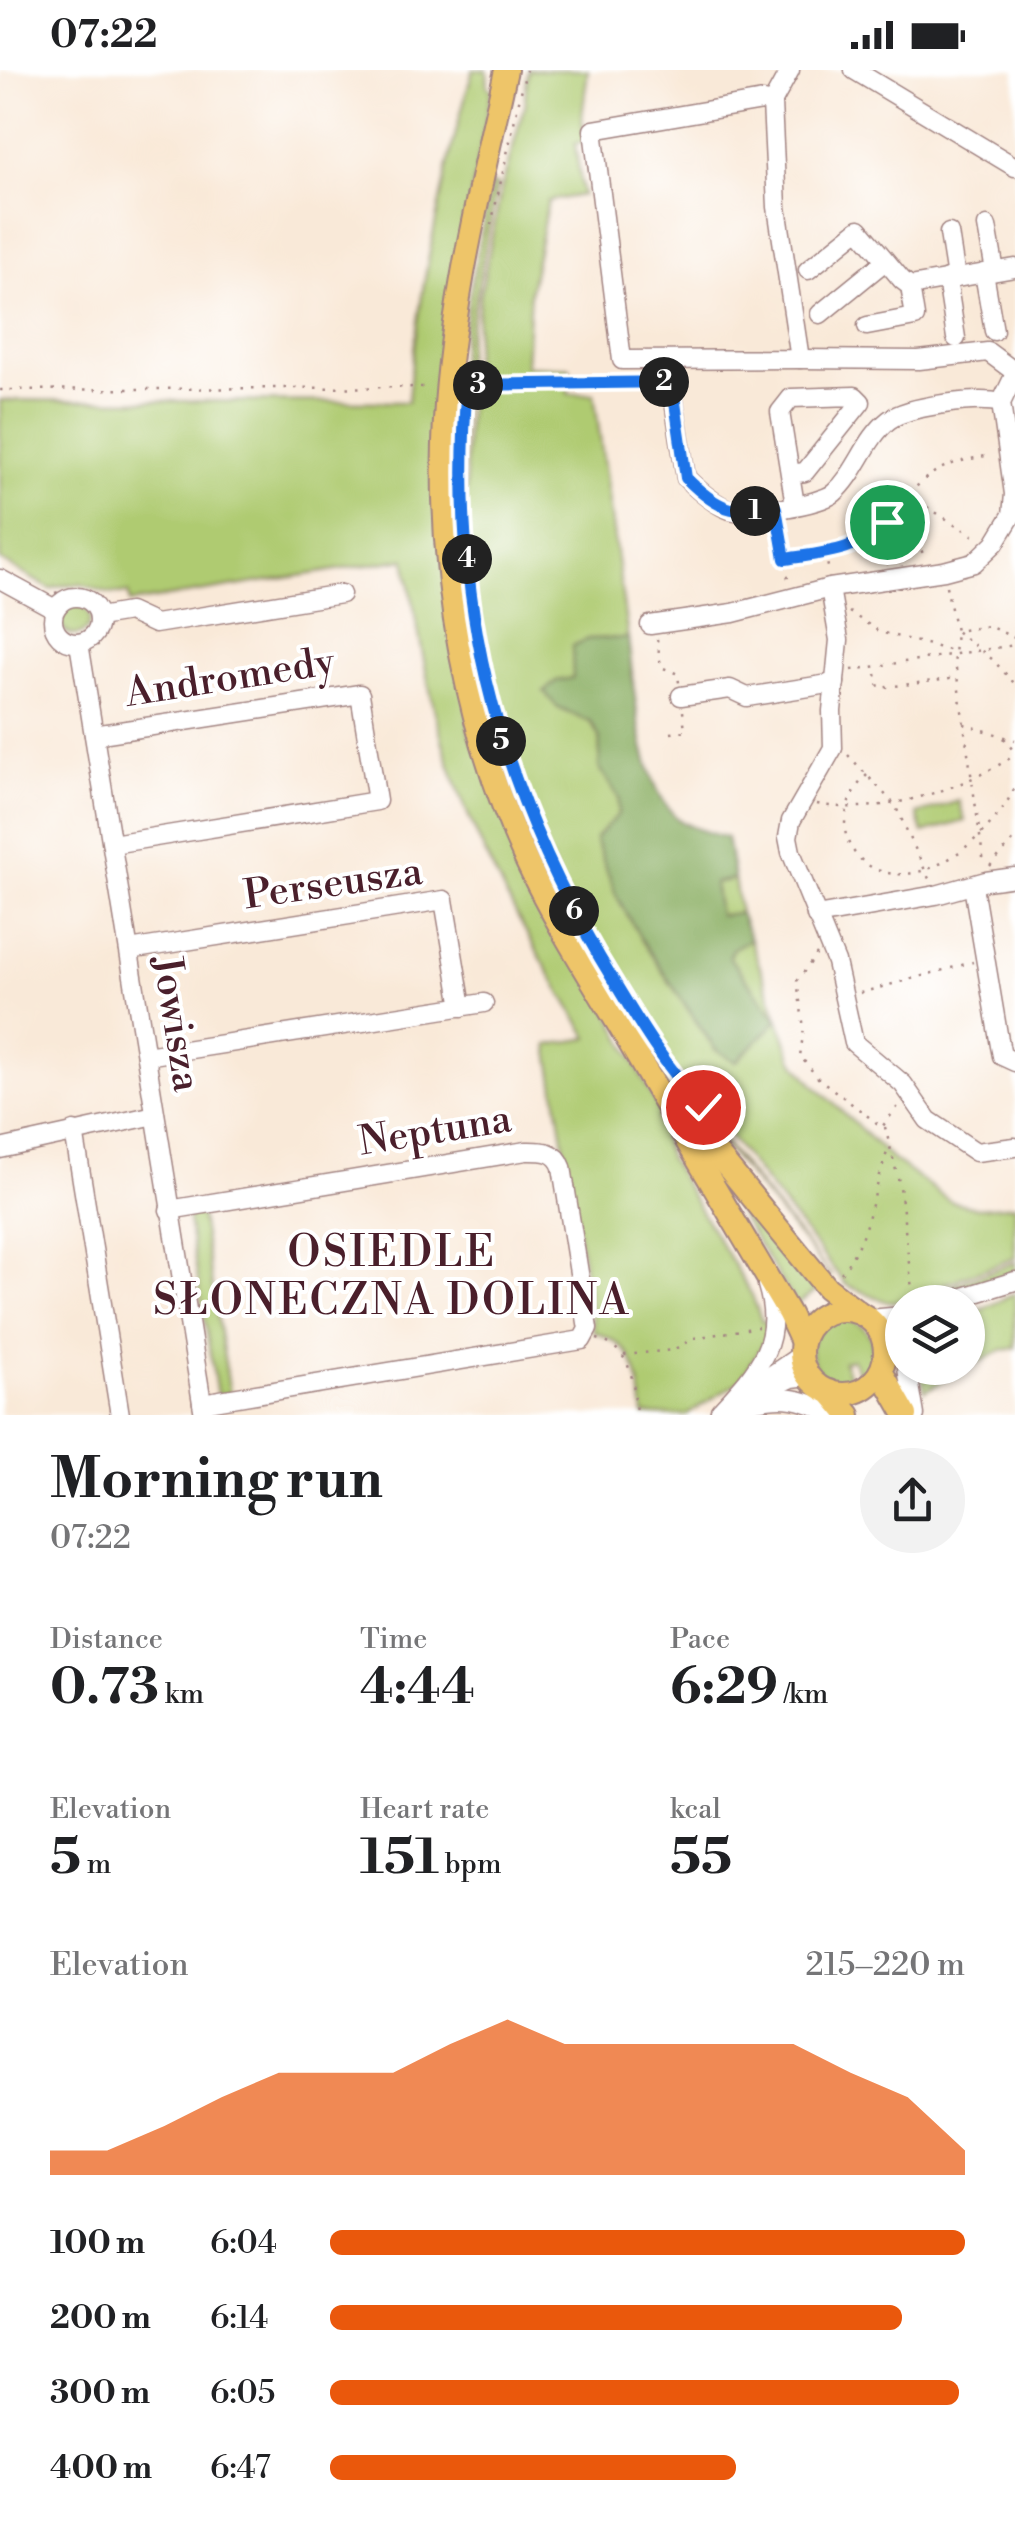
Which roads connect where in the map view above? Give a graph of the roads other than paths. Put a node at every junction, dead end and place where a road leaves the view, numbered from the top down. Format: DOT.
graph roads {
  1 [pos="506,70"];
  2 [pos="790,70"];
  3 [pos="854,70"];
  4 [pos="772,103"];
  5 [pos="1015,167"];
  6 [pos="988,226"];
  7 [pos="949,233"];
  8 [pos="885,261"];
  9 [pos="1015,268"];
  10 [pos="808,270"];
  11 [pos="989,272"];
  12 [pos="952,278"];
  13 [pos="910,286"];
  14 [pos="820,314"];
  15 [pos="867,326"];
  16 [pos="994,331"];
  17 [pos="956,338"];
  18 [pos="800,359"];
  19 [pos="671,361"];
  20 [pos="1015,373"];
  21 [pos="1001,403"];
  22 [pos="790,474"];
  23 [pos="786,506"];
  24 [pos="0,579"];
  25 [pos="831,592"];
  26 [pos="341,594"];
  27 [pos="54,609"];
  28 [pos="99,616"];
  29 [pos="654,625"];
  30 [pos="79,643"];
  31 [pos="835,678"];
  32 [pos="682,696"];
  33 [pos="94,735"];
  34 [pos="112,844"];
  35 [pos="1015,877"];
  36 [pos="973,886"];
  37 [pos="816,916"];
  38 [pos="129,950"];
  39 [pos="484,1003"];
  40 [pos="462,1006"];
  41 [pos="648,1055"];
  42 [pos="146,1056"];
  43 [pos="1015,1062"];
  44 [pos="155,1115"];
  45 [pos="74,1131"];
  46 [pos="1015,1147"];
  47 [pos="0,1149"];
  48 [pos="170,1210"];
  49 [pos="763,1269"];
  50 [pos="1015,1281"];
  51 [pos="995,1289"];
  52 [pos="985,1292"];
  53 [pos="985,1295"];
  54 [pos="865,1316"];
  55 [pos="885,1316"];
  56 [pos="885,1343"];
  57 [pos="804,1357"];
  58 [pos="885,1361"];
  59 [pos="898,1385"];
  60 [pos="910,1385"];
  61 [pos="829,1391"];
  62 [pos="203,1409"];
  63 [pos="716,1413"];
  64 [pos="120,1415"];
  65 [pos="834,1415"];
  66 [pos="850,1415"];
  67 [pos="906,1415"];
  68 [pos="915,1415"];
  1 -- 41 [label="main road"];
  2 -- 4 [label="street"];
  3 -- 5 [label="street"];
  4 -- 18 [label="street"];
  4 -- 19 [label="street"];
  6 -- 11 [label="street"];
  7 -- 12 [label="street"];
  8 -- 10 [label="street"];
  8 -- 13 [label="street"];
  8 -- 14 [label="street"];
  9 -- 11 [label="street"];
  11 -- 12 [label="street"];
  11 -- 16 [label="street"];
  12 -- 13 [label="street"];
  12 -- 17 [label="street"];
  13 -- 15 [label="street"];
  18 -- 19 [label="street"];
  18 -- 20 [label="street"];
  19 -- 23 [label="street"];
  20 -- 21 [label="street"];
  21 -- 23 [label="street"];
  21 -- 25 [label="street"];
  22 -- 22 [label="street"];
  22 -- 23 [label="street"];
  24 -- 27 [label="street"];
  25 -- 29 [label="street"];
  25 -- 31 [label="street"];
  26 -- 28 [label="street"];
  27 -- 28 [label="street"];
  27 -- 30 [label="street, Jowisza"];
  28 -- 30 [label="street"];
  30 -- 33 [label="street, Jowisza"];
  31 -- 32 [label="street"];
  31 -- 37 [label="street"];
  33 -- 34 [label="street, Jowisza"];
  33 -- 34 [label="street, Andromedy"];
  34 -- 38 [label="street, Jowisza"];
  35 -- 36 [label="street"];
  36 -- 37 [label="street"];
  36 -- 43 [label="street"];
  37 -- 46 [label="street"];
  38 -- 40 [label="street, Perseusza"];
  38 -- 42 [label="street, Jowisza"];
  39 -- 40 [label="street"];
  40 -- 42 [label="street"];
  41 -- 49 [label="main road"];
  41 -- 54 [label="main road"];
  42 -- 44 [label="street, Jowisza"];
  44 -- 45 [label="street"];
  44 -- 48 [label="street, Jowisza"];
  45 -- 47 [label="street"];
  45 -- 64 [label="street"];
  48 -- 62 [label="street, Jowisza"];
  48 -- 62 [label="street, Neptuna"];
  49 -- 57 [label="main road"];
  49 -- 63 [label="street"];
  50 -- 51 [label="street"];
  51 -- 52 [label="street"];
  51 -- 53 [label="street"];
  54 -- 55 [label="street"];
  54 -- 56 [label="main road"];
  54 -- 57 [label="main road"];
  57 -- 61 [label="main road"];
  57 -- 63 [label="street"];
  58 -- 61 [label="main road"];
  59 -- 67 [label="main road"];
  60 -- 68 [label="street"];
  61 -- 66 [label="main road"];
  63 -- 65 [label="street"];
}
